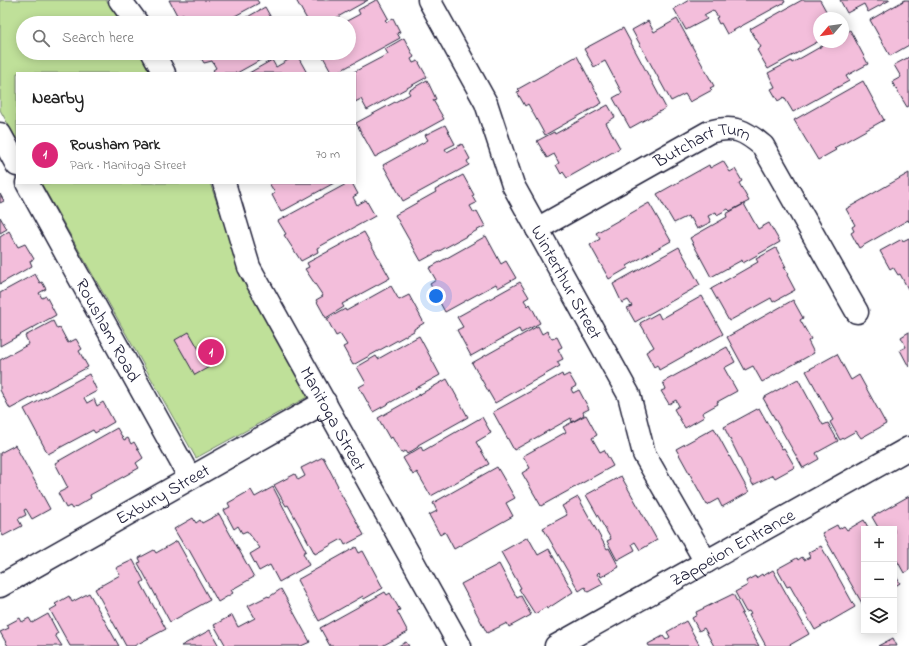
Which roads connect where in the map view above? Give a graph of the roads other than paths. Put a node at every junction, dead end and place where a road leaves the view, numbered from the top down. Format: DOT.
graph roads {
  1 [pos="120,0"];
  2 [pos="429,0"];
  3 [pos="132,16"];
  4 [pos="157,60"];
  5 [pos="163,72"];
  6 [pos="0,134"];
  7 [pos="16,163"];
  8 [pos="28,184"];
  9 [pos="224,184"];
  10 [pos="536,229"];
  11 [pos="857,312"];
  12 [pos="325,402"];
  13 [pos="909,448"];
  14 [pos="190,478"];
  15 [pos="706,562"];
  16 [pos="0,586"];
  17 [pos="460,646"];
  18 [pos="556,646"];
  1 -- 3 [label="street"];
  2 -- 10 [label="street, Winterthur Street"];
  4 -- 5 [label="street"];
  6 -- 7 [label="street"];
  8 -- 14 [label="street, Rousham Road"];
  9 -- 12 [label="street, Manitoga Street"];
  10 -- 11 [label="street, Butchart Turn"];
  10 -- 15 [label="street, Winterthur Street"];
  12 -- 14 [label="street, Exbury Street"];
  12 -- 17 [label="street, Manitoga Street"];
  13 -- 15 [label="street, Zappeion Entrance"];
  14 -- 16 [label="street, Exbury Street"];
  15 -- 18 [label="street, Zappeion Entrance"];
}
